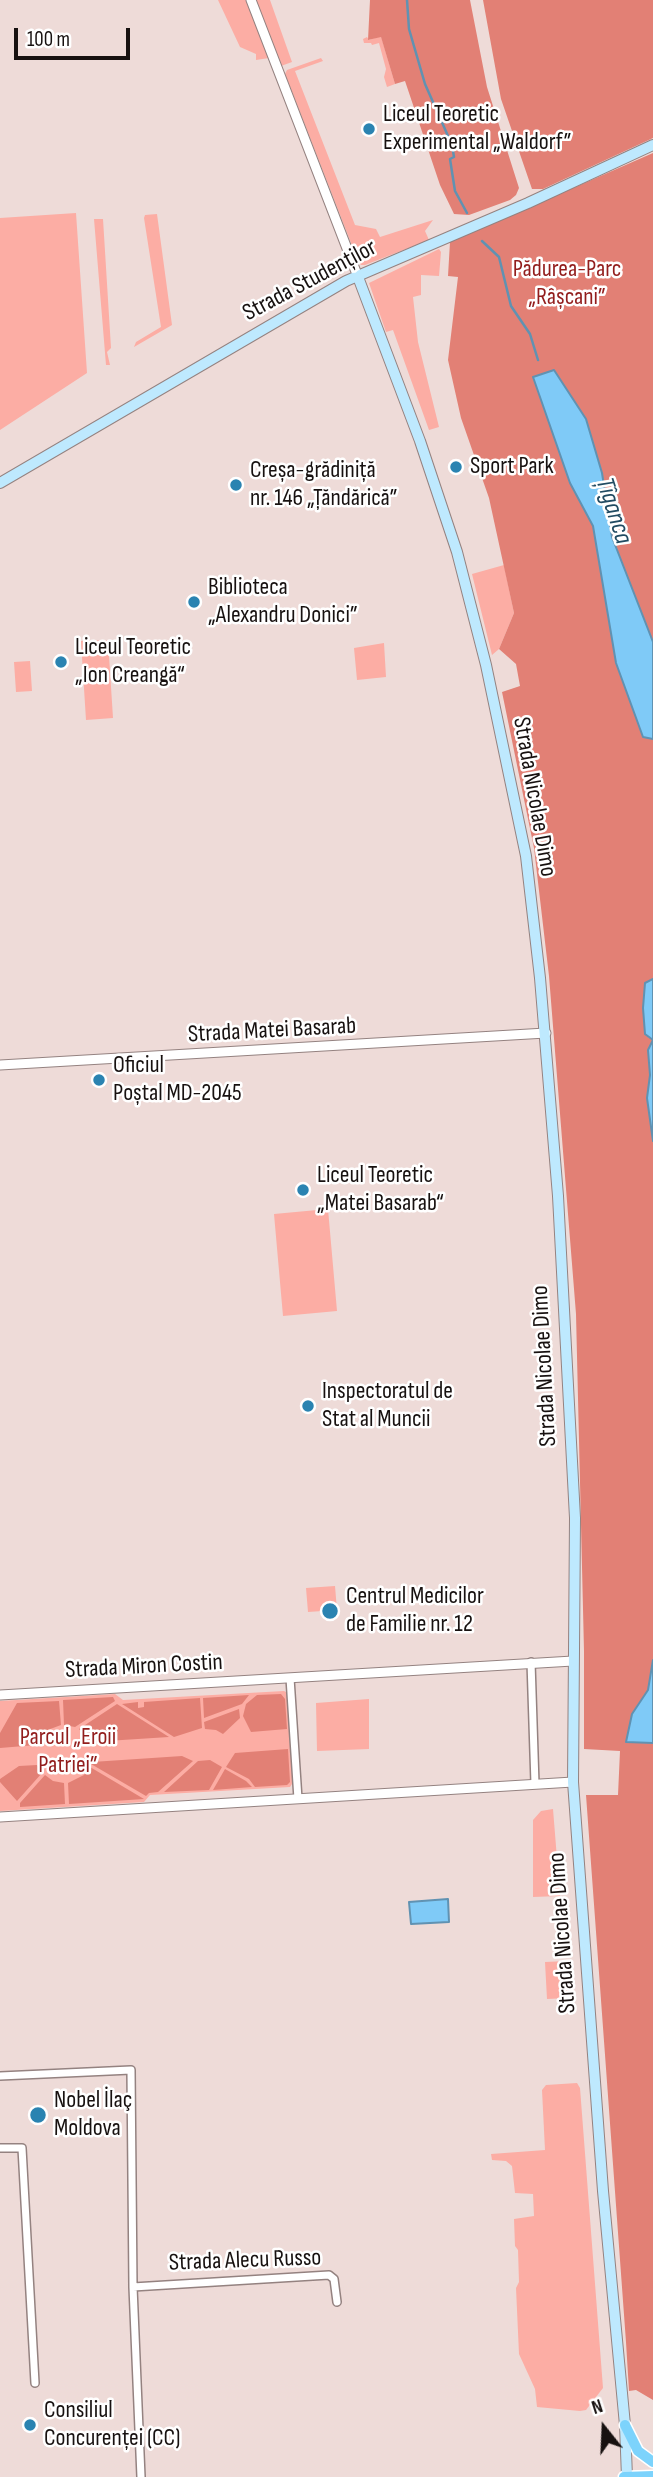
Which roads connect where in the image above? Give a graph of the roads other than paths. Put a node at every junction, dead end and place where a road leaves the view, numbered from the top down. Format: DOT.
graph roads {
  1 [pos="251,0"];
  2 [pos="653,145"];
  3 [pos="358,277"];
  4 [pos="0,483"];
  5 [pos="545,1033"];
  6 [pos="0,1065"];
  7 [pos="573,1661"];
  8 [pos="531,1662"];
  9 [pos="290,1678"];
  10 [pos="0,1695"];
  11 [pos="573,1782"];
  12 [pos="535,1784"];
  13 [pos="298,1799"];
  14 [pos="0,1817"];
  15 [pos="0,2076"];
  16 [pos="0,2148"];
  17 [pos="134,2287"];
  18 [pos="337,2302"];
  19 [pos="35,2383"];
  20 [pos="625,2426"];
  21 [pos="653,2462"];
  22 [pos="653,2476"];
  23 [pos="141,2477"];
  24 [pos="626,2477"];
  1 -- 3 [label="street"];
  2 -- 3 [label="main road, Strada Studenților"];
  3 -- 4 [label="main road, Strada Studenților"];
  3 -- 5 [label="main road, Strada Nicolae Dimo"];
  5 -- 6 [label="street, Strada Matei Basarab"];
  5 -- 7 [label="main road, Strada Nicolae Dimo"];
  7 -- 8 [label="street, Strada Miron Costin"];
  7 -- 11 [label="main road, Strada Nicolae Dimo"];
  8 -- 9 [label="street, Strada Miron Costin"];
  8 -- 12 [label="street"];
  9 -- 10 [label="street, Strada Miron Costin"];
  9 -- 13 [label="street"];
  11 -- 12 [label="street"];
  11 -- 20 [label="main road, Strada Nicolae Dimo"];
  12 -- 13 [label="street"];
  13 -- 14 [label="street"];
  15 -- 17 [label="street, Strada Alecu Russo"];
  16 -- 19 [label="street"];
  17 -- 18 [label="street, Strada Alecu Russo"];
  17 -- 23 [label="street, Strada Alecu Russo"];
  20 -- 21 [label="main road"];
  20 -- 24 [label="main road, Strada Nicolae Dimo"];
  22 -- 24 [label="main road"];
}
